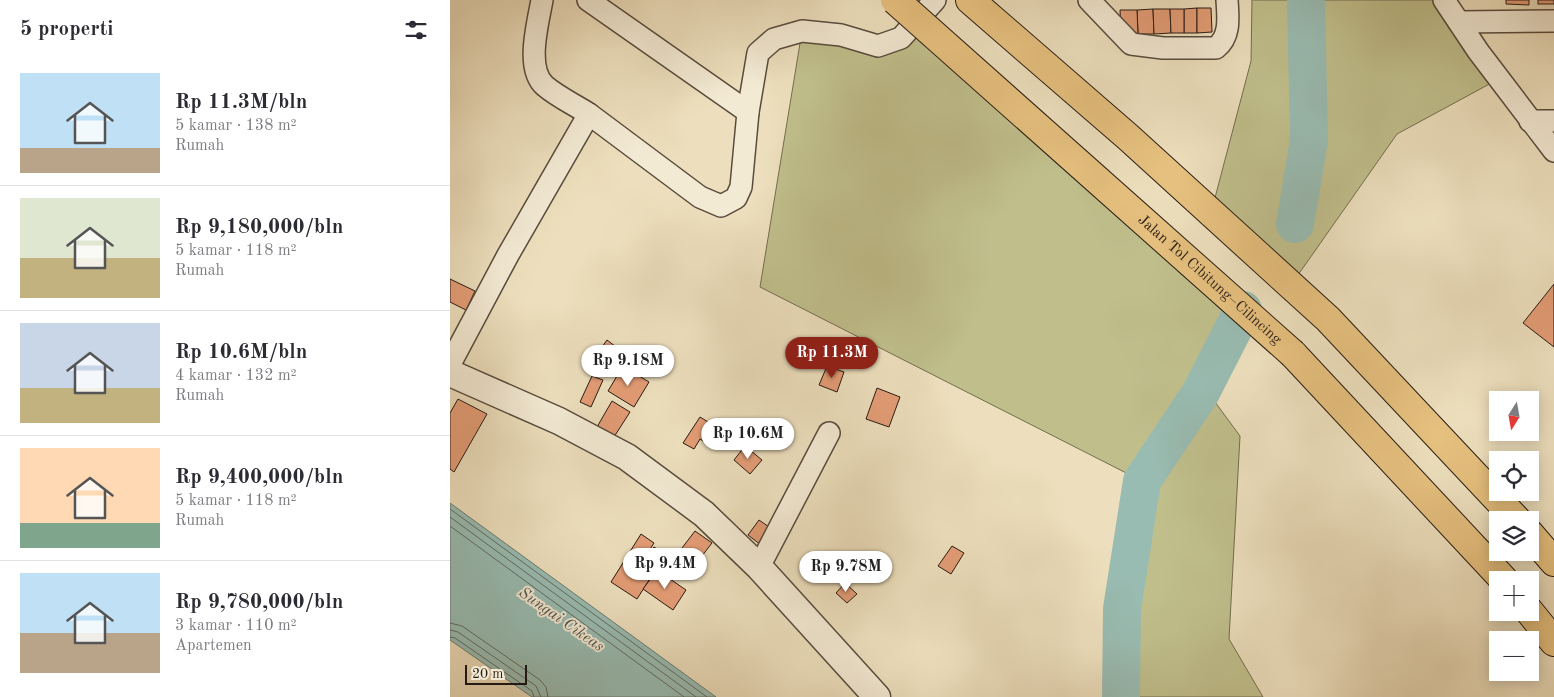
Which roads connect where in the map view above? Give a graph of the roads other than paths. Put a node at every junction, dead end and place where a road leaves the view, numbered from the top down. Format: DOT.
graph roads {
  1 [pos="542,0"];
  2 [pos="588,0"];
  3 [pos="895,0"];
  4 [pos="935,0"];
  5 [pos="970,0"];
  6 [pos="1089,0"];
  7 [pos="1228,0"];
  8 [pos="1444,0"];
  9 [pos="1554,21"];
  10 [pos="1459,22"];
  11 [pos="748,112"];
  12 [pos="588,114"];
  13 [pos="1530,121"];
  14 [pos="1554,121"];
  15 [pos="1554,151"];
  16 [pos="450,364"];
  17 [pos="450,372"];
  18 [pos="829,433"];
  19 [pos="1509,511"];
  20 [pos="1539,544"];
  21 [pos="1554,562"];
  22 [pos="759,567"];
  23 [pos="1496,571"];
  24 [pos="1537,621"];
  25 [pos="1554,642"];
  26 [pos="877,697"];
  1 -- 12 [label="street"];
  2 -- 11 [label="street"];
  3 -- 23 [label="highway, Jalan Tol Cibitung–Cilincing, bridge"];
  4 -- 11 [label="street"];
  5 -- 19 [label="highway"];
  6 -- 7 [label="street"];
  8 -- 10 [label="street"];
  9 -- 10 [label="street"];
  10 -- 13 [label="street"];
  11 -- 12 [label="street"];
  12 -- 16 [label="street"];
  13 -- 14 [label="street"];
  13 -- 15 [label="street"];
  17 -- 22 [label="street"];
  18 -- 22 [label="street"];
  20 -- 21 [label="highway"];
  22 -- 26 [label="street"];
  24 -- 25 [label="highway"];
}
